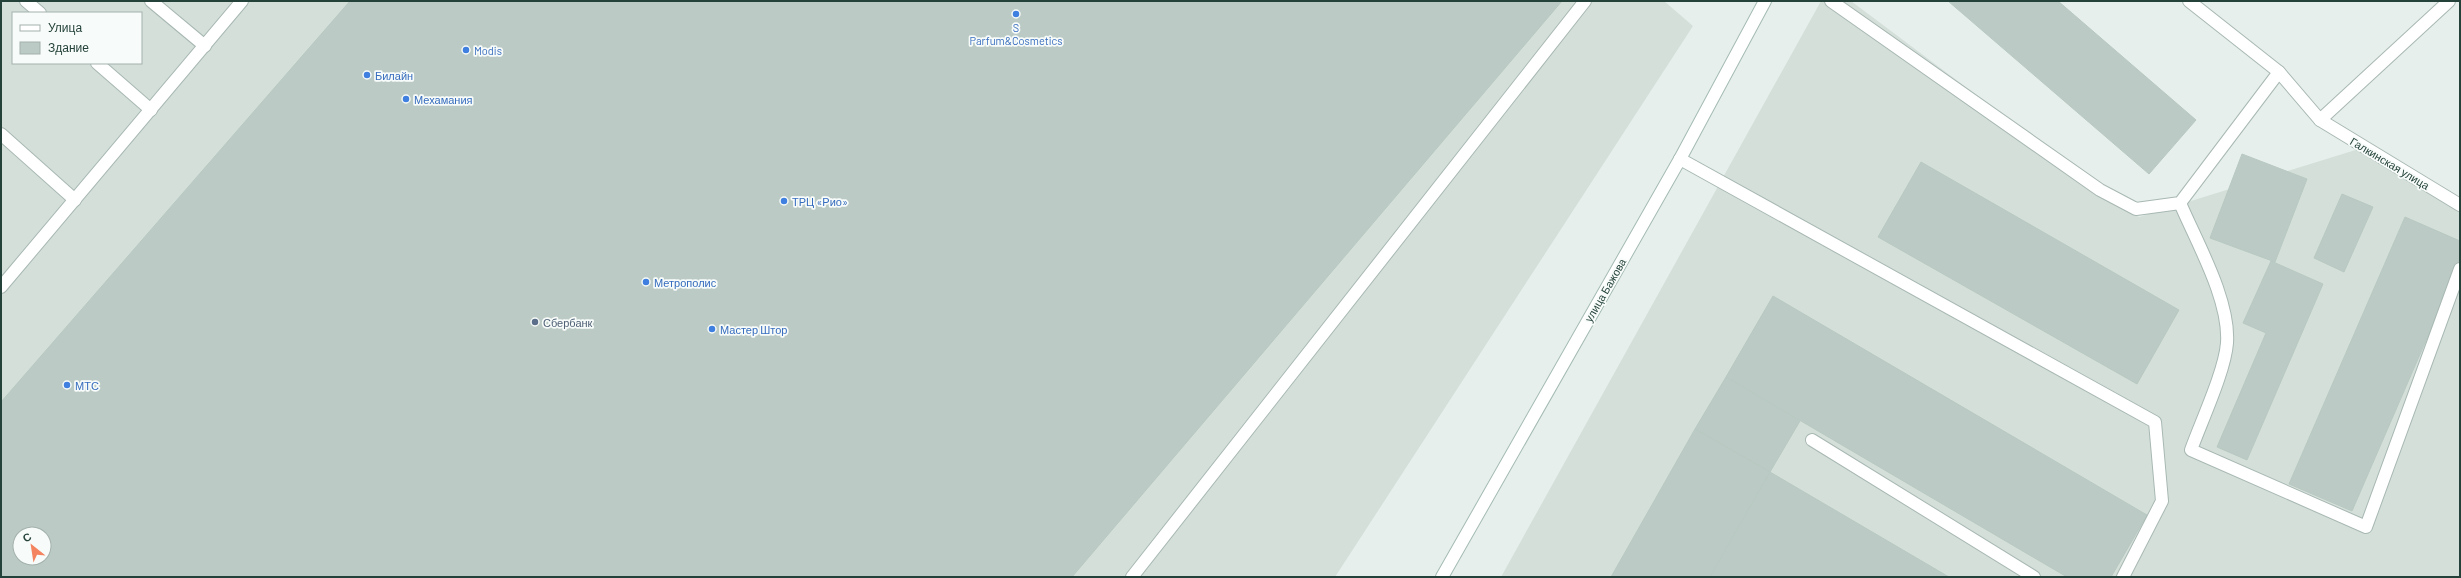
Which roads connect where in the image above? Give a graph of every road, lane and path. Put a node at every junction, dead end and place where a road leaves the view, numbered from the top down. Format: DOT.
graph roads {
  1 [pos="26,1"];
  2 [pos="151,1"];
  3 [pos="242,1"];
  4 [pos="1585,1"];
  5 [pos="1765,1"];
  6 [pos="1831,1"];
  7 [pos="2189,1"];
  8 [pos="2449,1"];
  9 [pos="39,12"];
  10 [pos="205,46"];
  11 [pos="98,64"];
  12 [pos="2279,72"];
  13 [pos="151,110"];
  14 [pos="2320,120"];
  15 [pos="1,134"];
  16 [pos="1680,159"];
  17 [pos="75,200"];
  18 [pos="2180,203"];
  19 [pos="2460,205"];
  20 [pos="2460,270"];
  21 [pos="1,287"];
  22 [pos="1812,440"];
  23 [pos="1132,577"];
  24 [pos="1442,577"];
  25 [pos="2034,577"];
  26 [pos="2122,577"];
  1 -- 9 [label="main road"];
  2 -- 10 [label="main road"];
  3 -- 10 [label="main road"];
  4 -- 23 [label="main road"];
  5 -- 16 [label="main road, улица Бажова"];
  6 -- 18 [label="main road"];
  7 -- 12 [label="main road, Галкинская улица"];
  8 -- 14 [label="main road"];
  10 -- 13 [label="main road"];
  11 -- 13 [label="main road"];
  12 -- 14 [label="main road, Галкинская улица"];
  12 -- 18 [label="main road"];
  13 -- 17 [label="main road"];
  14 -- 19 [label="main road, Галкинская улица"];
  15 -- 17 [label="main road"];
  16 -- 24 [label="main road, улица Бажова"];
  16 -- 26 [label="main road"];
  17 -- 21 [label="main road"];
  18 -- 20 [label="main road"];
  22 -- 25 [label="main road"];
}
